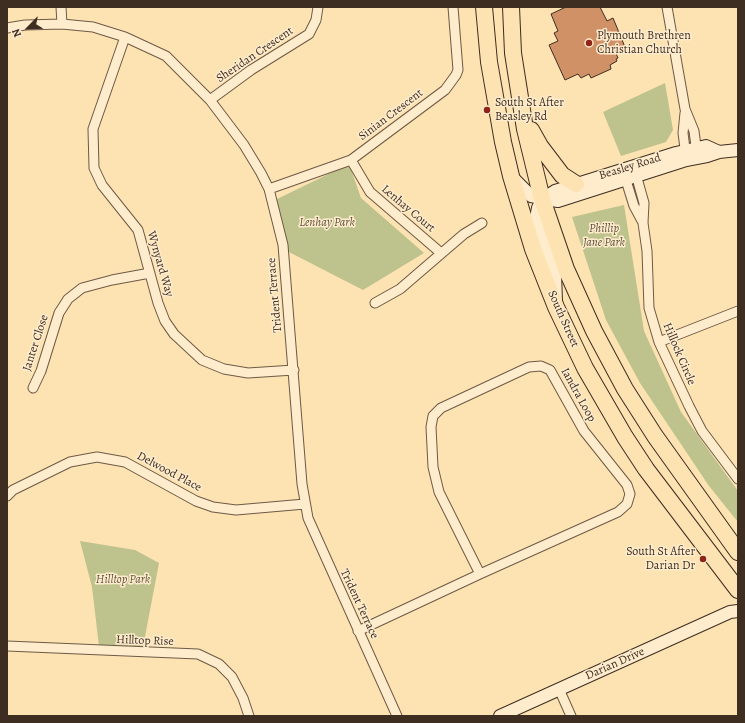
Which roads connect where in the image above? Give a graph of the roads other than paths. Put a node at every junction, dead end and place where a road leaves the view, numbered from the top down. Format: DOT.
graph roads {
  1 [pos="61,7"];
  2 [pos="318,7"];
  3 [pos="453,7"];
  4 [pos="484,7"];
  5 [pos="512,7"];
  6 [pos="667,7"];
  7 [pos="62,24"];
  8 [pos="7,28"];
  9 [pos="125,37"];
  10 [pos="210,100"];
  11 [pos="522,113"];
  12 [pos="738,150"];
  13 [pos="691,154"];
  14 [pos="351,160"];
  15 [pos="630,172"];
  16 [pos="511,176"];
  17 [pos="576,184"];
  18 [pos="269,189"];
  19 [pos="542,199"];
  20 [pos="482,223"];
  21 [pos="441,253"];
  22 [pos="150,273"];
  23 [pos="375,303"];
  24 [pos="556,307"];
  25 [pos="738,312"];
  26 [pos="659,342"];
  27 [pos="294,370"];
  28 [pos="33,388"];
  29 [pos="738,479"];
  30 [pos="7,496"];
  31 [pos="305,504"];
  32 [pos="738,552"];
  33 [pos="480,574"];
  34 [pos="738,590"];
  35 [pos="735,609"];
  36 [pos="358,631"];
  37 [pos="7,646"];
  38 [pos="559,689"];
  39 [pos="249,716"];
  40 [pos="397,716"];
  41 [pos="500,716"];
  42 [pos="571,716"];
  1 -- 7 [label="street"];
  2 -- 10 [label="street, Sheridan Crescent"];
  3 -- 14 [label="street, Sinian Crescent"];
  4 -- 16 [label="highway, South Street"];
  5 -- 11 [label="highway, South Street"];
  6 -- 13 [label="street"];
  7 -- 8 [label="street, Trident Terrace"];
  7 -- 9 [label="street, Trident Terrace"];
  9 -- 10 [label="street, Trident Terrace"];
  9 -- 22 [label="street, Wynyard Way"];
  10 -- 18 [label="street, Trident Terrace"];
  11 -- 17 [label="highway"];
  11 -- 19 [label="highway, South Street"];
  12 -- 13 [label="main road, Beasley Road"];
  13 -- 15 [label="main road, Beasley Road"];
  14 -- 18 [label="street, Sinian Crescent"];
  14 -- 21 [label="street, Lenhay Court"];
  15 -- 17 [label="main road, Beasley Road"];
  15 -- 19 [label="main road, Beasley Road"];
  15 -- 26 [label="street, Hillock Circle"];
  16 -- 19 [label="main road, Beasley Road"];
  16 -- 24 [label="highway, South Street"];
  17 -- 19 [label="main road, Beasley Road"];
  18 -- 27 [label="street, Trident Terrace"];
  19 -- 24 [label="main road"];
  19 -- 32 [label="highway, South Street"];
  20 -- 21 [label="street"];
  21 -- 23 [label="street"];
  22 -- 27 [label="street, Wynyard Way"];
  22 -- 28 [label="street, Janter Close"];
  24 -- 34 [label="highway, South Street"];
  25 -- 26 [label="street"];
  26 -- 29 [label="street, Hillock Circle"];
  27 -- 31 [label="street, Trident Terrace"];
  30 -- 31 [label="street, Delwood Place"];
  31 -- 36 [label="street, Trident Terrace"];
  33 -- 33 [label="street, Iandra Loop"];
  33 -- 36 [label="street, Iandra Loop"];
  35 -- 38 [label="main road, Darian Drive"];
  36 -- 40 [label="street, Trident Terrace"];
  37 -- 39 [label="street, Hilltop Rise"];
  38 -- 41 [label="main road, Darian Drive"];
  38 -- 42 [label="street"];
}
